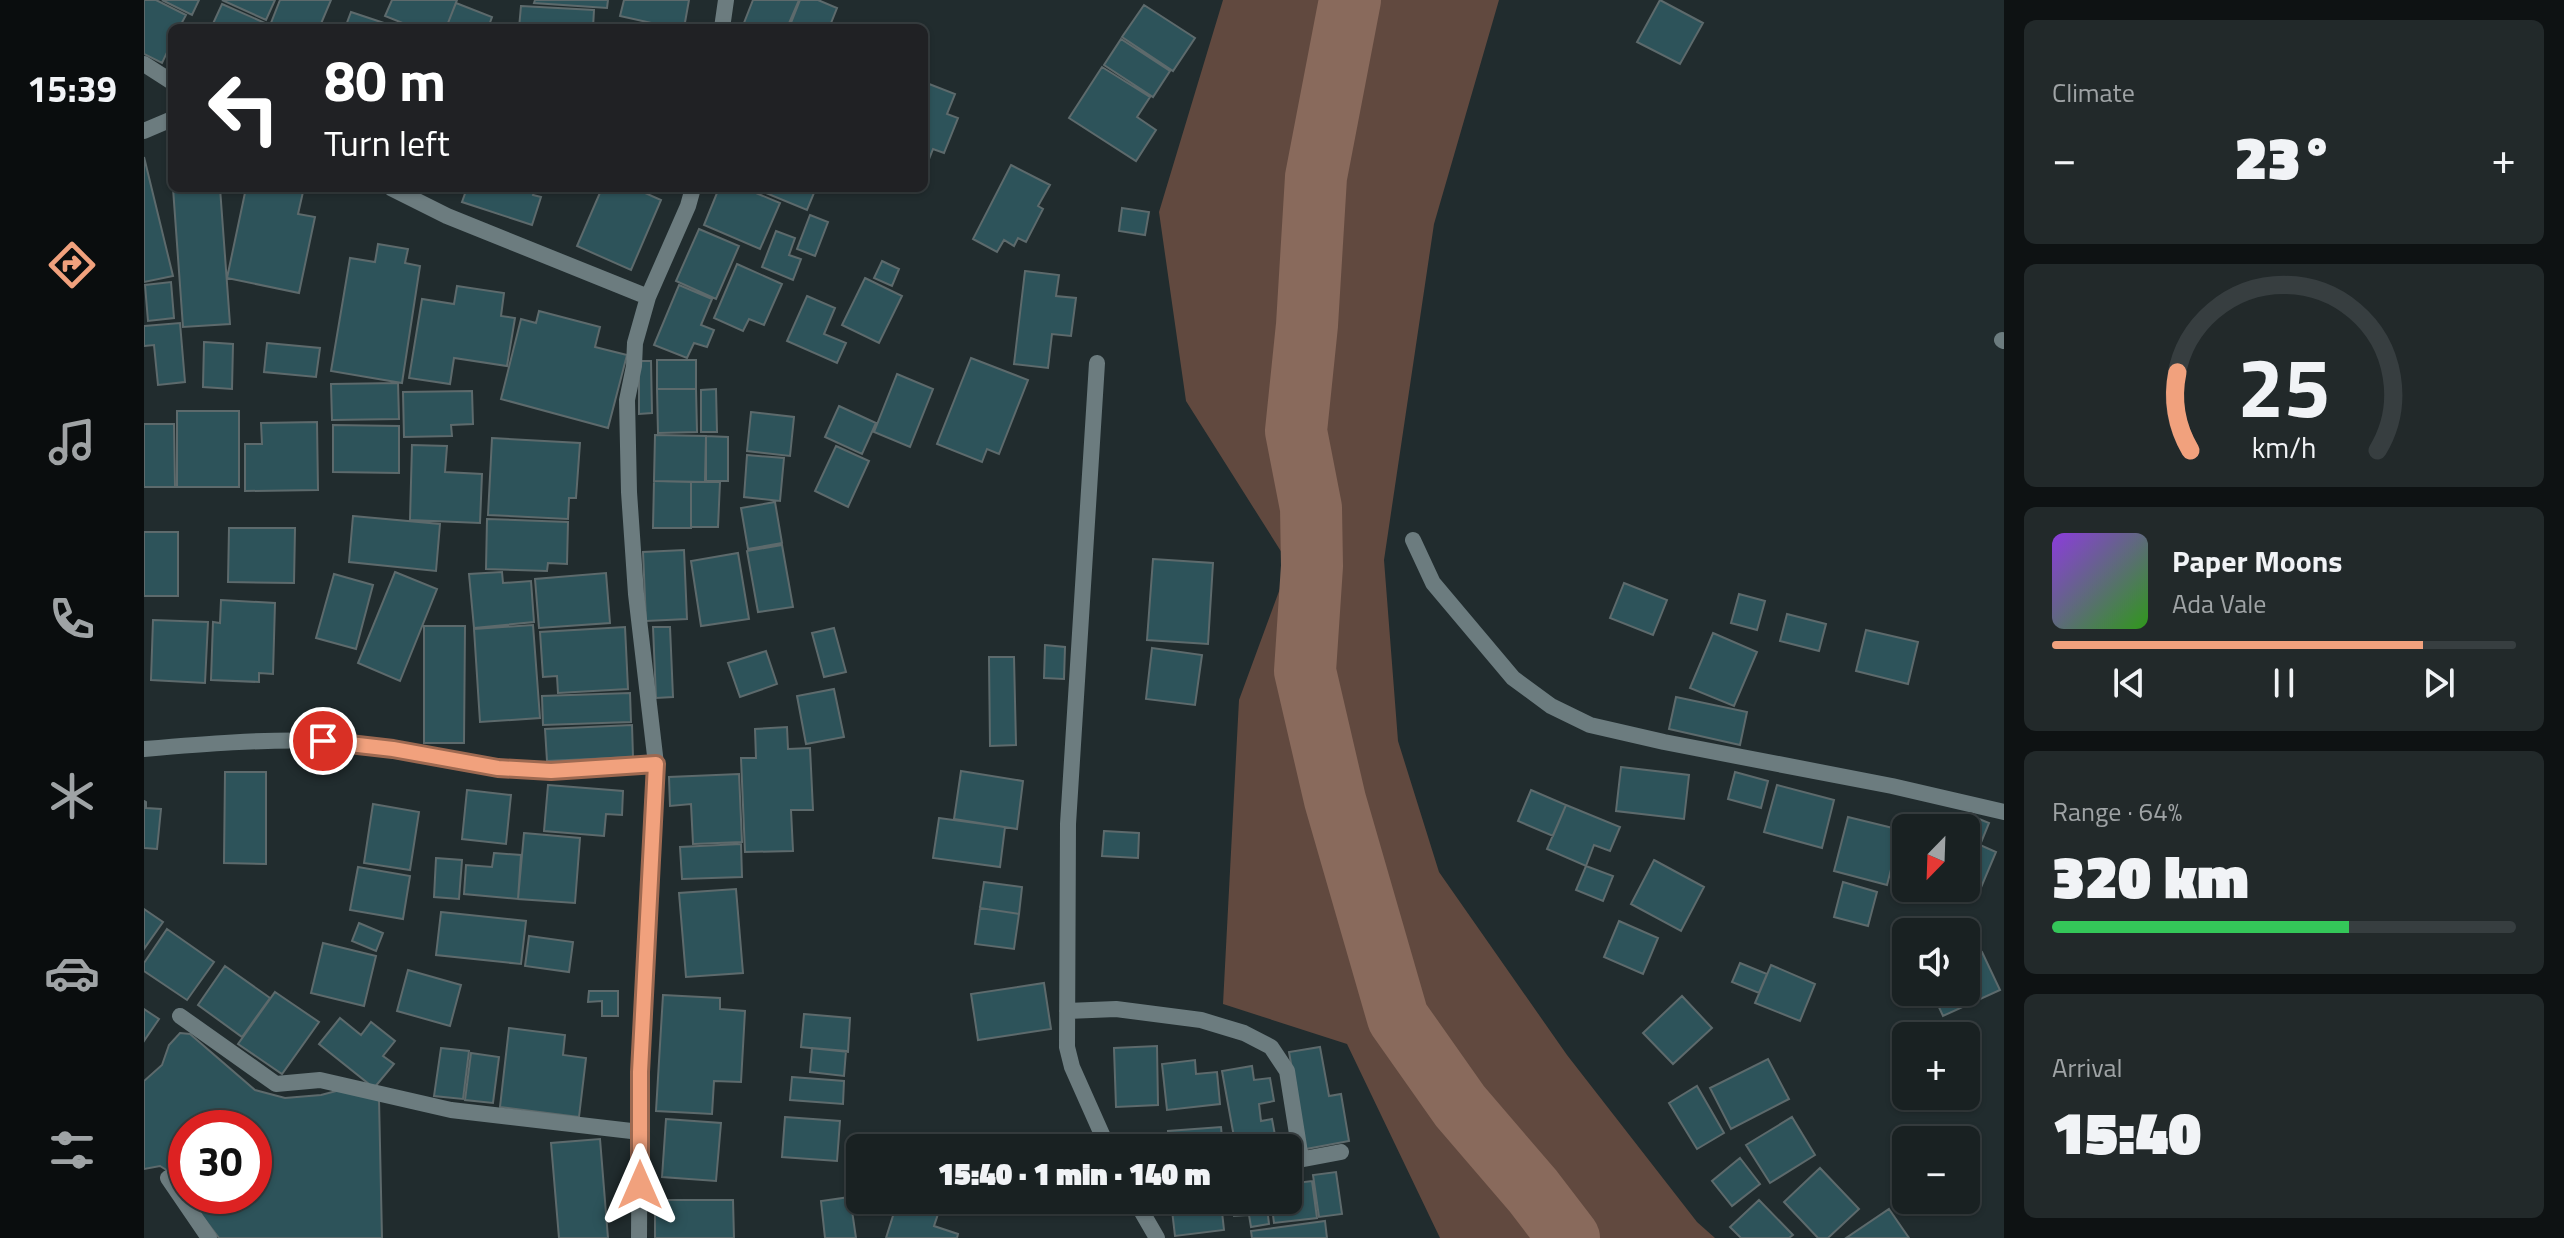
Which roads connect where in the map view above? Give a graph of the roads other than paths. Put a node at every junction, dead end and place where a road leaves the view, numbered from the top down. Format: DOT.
graph roads {
  1 [pos="726,0"];
  2 [pos="723,24"];
  3 [pos="144,64"];
  4 [pos="168,79"];
  5 [pos="168,121"];
  6 [pos="144,131"];
  7 [pos="399,192"];
  8 [pos="692,192"];
  9 [pos="648,297"];
  10 [pos="1097,363"];
  11 [pos="1413,540"];
  12 [pos="144,749"];
  13 [pos="656,764"];
  14 [pos="2004,812"];
  15 [pos="1067,1011"];
  16 [pos="180,1016"];
  17 [pos="640,1132"];
  18 [pos="1102,1134"];
  19 [pos="1292,1134"];
  20 [pos="1341,1152"];
  21 [pos="1302,1159"];
  22 [pos="193,1214"];
  23 [pos="1144,1214"];
  24 [pos="209,1238"];
  25 [pos="639,1238"];
  26 [pos="1157,1238"];
  1 -- 2 [label="street"];
  3 -- 4 [label="street"];
  5 -- 6 [label="street"];
  7 -- 9 [label="street"];
  8 -- 9 [label="street"];
  9 -- 13 [label="street"];
  10 -- 15 [label="street"];
  11 -- 14 [label="street"];
  12 -- 13 [label="street"];
  13 -- 17 [label="street"];
  15 -- 18 [label="street"];
  15 -- 19 [label="street"];
  16 -- 17 [label="street"];
  17 -- 25 [label="street"];
  20 -- 21 [label="street"];
  22 -- 24 [label="street"];
  23 -- 26 [label="street"];
}
